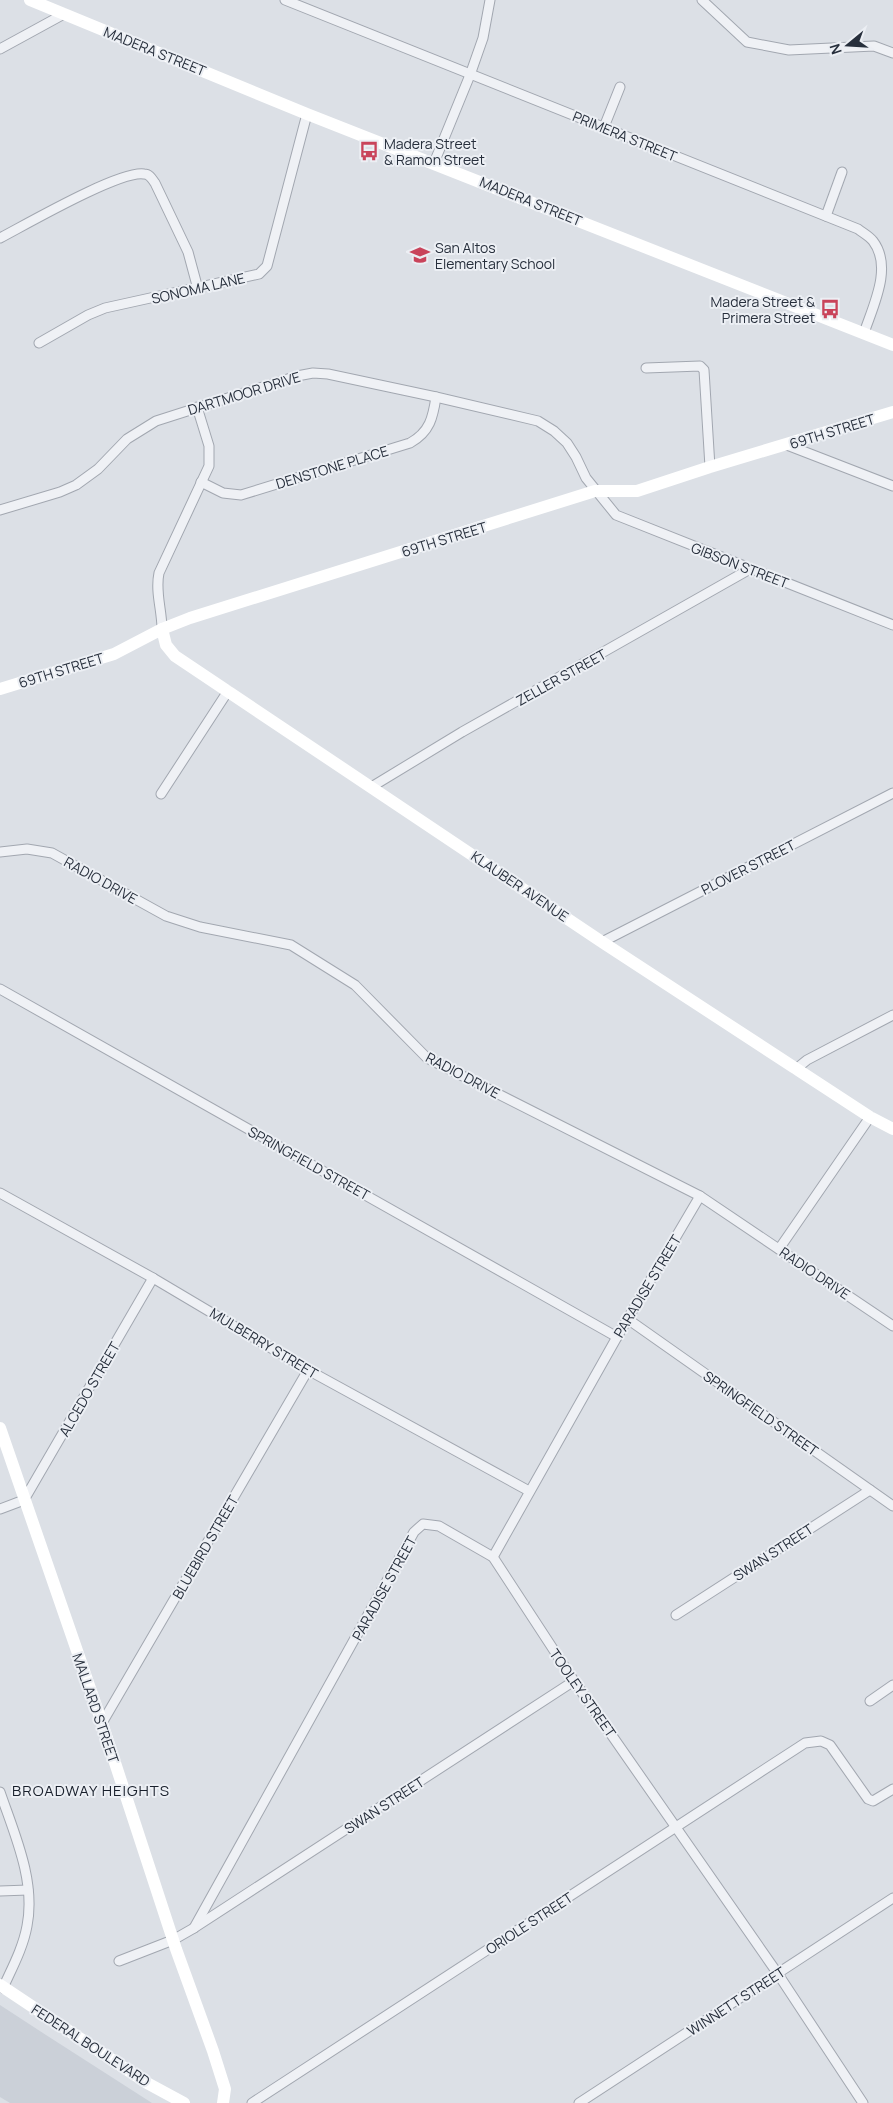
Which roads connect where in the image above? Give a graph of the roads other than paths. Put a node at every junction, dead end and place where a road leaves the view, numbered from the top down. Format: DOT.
graph roads {
  1 [pos="30,0"];
  2 [pos="284,0"];
  3 [pos="490,0"];
  4 [pos="702,0"];
  5 [pos="64,14"];
  6 [pos="0,49"];
  7 [pos="893,53"];
  8 [pos="470,74"];
  9 [pos="620,87"];
  10 [pos="307,114"];
  11 [pos="604,127"];
  12 [pos="434,163"];
  13 [pos="842,172"];
  14 [pos="826,216"];
  15 [pos="0,238"];
  16 [pos="198,289"];
  17 [pos="864,333"];
  18 [pos="39,343"];
  19 [pos="893,345"];
  20 [pos="646,368"];
  21 [pos="436,397"];
  22 [pos="197,407"];
  23 [pos="893,412"];
  24 [pos="787,444"];
  25 [pos="710,467"];
  26 [pos="201,482"];
  27 [pos="893,486"];
  28 [pos="595,491"];
  29 [pos="0,510"];
  30 [pos="750,570"];
  31 [pos="893,625"];
  32 [pos="162,629"];
  33 [pos="0,689"];
  34 [pos="228,691"];
  35 [pos="373,786"];
  36 [pos="893,792"];
  37 [pos="161,794"];
  38 [pos="0,852"];
  39 [pos="602,942"];
  40 [pos="0,989"];
  41 [pos="893,1015"];
  42 [pos="796,1069"];
  43 [pos="870,1117"];
  44 [pos="893,1129"];
  45 [pos="0,1193"];
  46 [pos="700,1196"];
  47 [pos="779,1249"];
  48 [pos="153,1278"];
  49 [pos="629,1320"];
  50 [pos="893,1326"];
  51 [pos="617,1337"];
  52 [pos="308,1370"];
  53 [pos="0,1428"];
  54 [pos="870,1490"];
  55 [pos="529,1491"];
  56 [pos="24,1500"];
  57 [pos="893,1506"];
  58 [pos="0,1510"];
  59 [pos="493,1558"];
  60 [pos="676,1615"];
  61 [pos="574,1681"];
  62 [pos="893,1685"];
  63 [pos="870,1701"];
  64 [pos="102,1723"];
  65 [pos="893,1789"];
  66 [pos="0,1792"];
  67 [pos="677,1827"];
  68 [pos="28,1890"];
  69 [pos="0,1891"];
  70 [pos="893,1898"];
  71 [pos="194,1928"];
  72 [pos="173,1940"];
  73 [pos="119,1961"];
  74 [pos="778,1974"];
  75 [pos="2,1986"];
  76 [pos="184,2103"];
  77 [pos="223,2103"];
  78 [pos="252,2103"];
  79 [pos="579,2103"];
  80 [pos="863,2103"];
  1 -- 5 [label="street, MADERA STREET"];
  2 -- 8 [label="street, PRIMERA STREET"];
  3 -- 8 [label="street"];
  4 -- 7 [label="street"];
  5 -- 6 [label="street"];
  5 -- 10 [label="street, MADERA STREET"];
  8 -- 11 [label="street, PRIMERA STREET"];
  8 -- 12 [label="street"];
  9 -- 11 [label="street"];
  10 -- 12 [label="street, MADERA STREET"];
  10 -- 16 [label="street, SONOMA LANE"];
  11 -- 14 [label="street, PRIMERA STREET"];
  12 -- 17 [label="street, MADERA STREET"];
  13 -- 14 [label="street"];
  14 -- 17 [label="street, PRIMERA STREET"];
  15 -- 16 [label="street"];
  16 -- 18 [label="street, SONOMA LANE"];
  17 -- 19 [label="street, MADERA STREET"];
  20 -- 25 [label="street"];
  21 -- 22 [label="street, DARTMOOR DRIVE"];
  21 -- 26 [label="street, DENSTONE PLACE"];
  21 -- 28 [label="street, DARTMOOR DRIVE"];
  22 -- 26 [label="street"];
  22 -- 29 [label="street, DARTMOOR DRIVE"];
  23 -- 24 [label="street, 69TH STREET"];
  24 -- 25 [label="street, 69TH STREET"];
  24 -- 27 [label="street"];
  25 -- 28 [label="street, 69TH STREET"];
  26 -- 32 [label="street"];
  28 -- 30 [label="street, GIBSON STREET"];
  28 -- 32 [label="street, 69TH STREET"];
  30 -- 31 [label="street, GIBSON STREET"];
  30 -- 35 [label="street, ZELLER STREET"];
  32 -- 33 [label="street, 69TH STREET"];
  32 -- 34 [label="street, KLAUBER AVENUE"];
  34 -- 35 [label="street, KLAUBER AVENUE"];
  34 -- 37 [label="street"];
  35 -- 39 [label="street, KLAUBER AVENUE"];
  36 -- 39 [label="street, PLOVER STREET"];
  38 -- 46 [label="street, RADIO DRIVE"];
  39 -- 42 [label="street, KLAUBER AVENUE"];
  40 -- 51 [label="street, SPRINGFIELD STREET"];
  41 -- 42 [label="street"];
  42 -- 43 [label="street, KLAUBER AVENUE"];
  43 -- 44 [label="street, KLAUBER AVENUE"];
  43 -- 47 [label="street"];
  45 -- 48 [label="street, MULBERRY STREET"];
  46 -- 47 [label="street, RADIO DRIVE"];
  46 -- 49 [label="street, PARADISE STREET"];
  47 -- 50 [label="street, RADIO DRIVE"];
  48 -- 52 [label="street, MULBERRY STREET"];
  48 -- 56 [label="street, ALCEDO STREET"];
  49 -- 51 [label="street, PARADISE STREET"];
  49 -- 54 [label="street, SPRINGFIELD STREET"];
  51 -- 55 [label="street, PARADISE STREET"];
  52 -- 55 [label="street, MULBERRY STREET"];
  52 -- 64 [label="street, BLUEBIRD STREET"];
  53 -- 56 [label="street, MALLARD STREET"];
  54 -- 57 [label="street, SPRINGFIELD STREET"];
  54 -- 60 [label="street, SWAN STREET"];
  55 -- 59 [label="street, PARADISE STREET"];
  56 -- 58 [label="street"];
  56 -- 64 [label="street, MALLARD STREET"];
  59 -- 61 [label="street, TOOLEY STREET"];
  59 -- 71 [label="street, PARADISE STREET"];
  61 -- 67 [label="street, TOOLEY STREET"];
  61 -- 71 [label="street, SWAN STREET"];
  62 -- 63 [label="street"];
  64 -- 72 [label="street, MALLARD STREET"];
  65 -- 67 [label="street, ORIOLE STREET"];
  66 -- 68 [label="street"];
  67 -- 74 [label="street, TOOLEY STREET"];
  67 -- 78 [label="street, ORIOLE STREET"];
  68 -- 69 [label="street"];
  68 -- 75 [label="street"];
  70 -- 74 [label="street, WINNETT STREET"];
  71 -- 72 [label="street, SWAN STREET"];
  72 -- 73 [label="street, SWAN STREET"];
  72 -- 77 [label="street, MALLARD STREET"];
  74 -- 79 [label="street, WINNETT STREET"];
  74 -- 80 [label="street"];
  75 -- 76 [label="street, FEDERAL BOULEVARD"];
}
